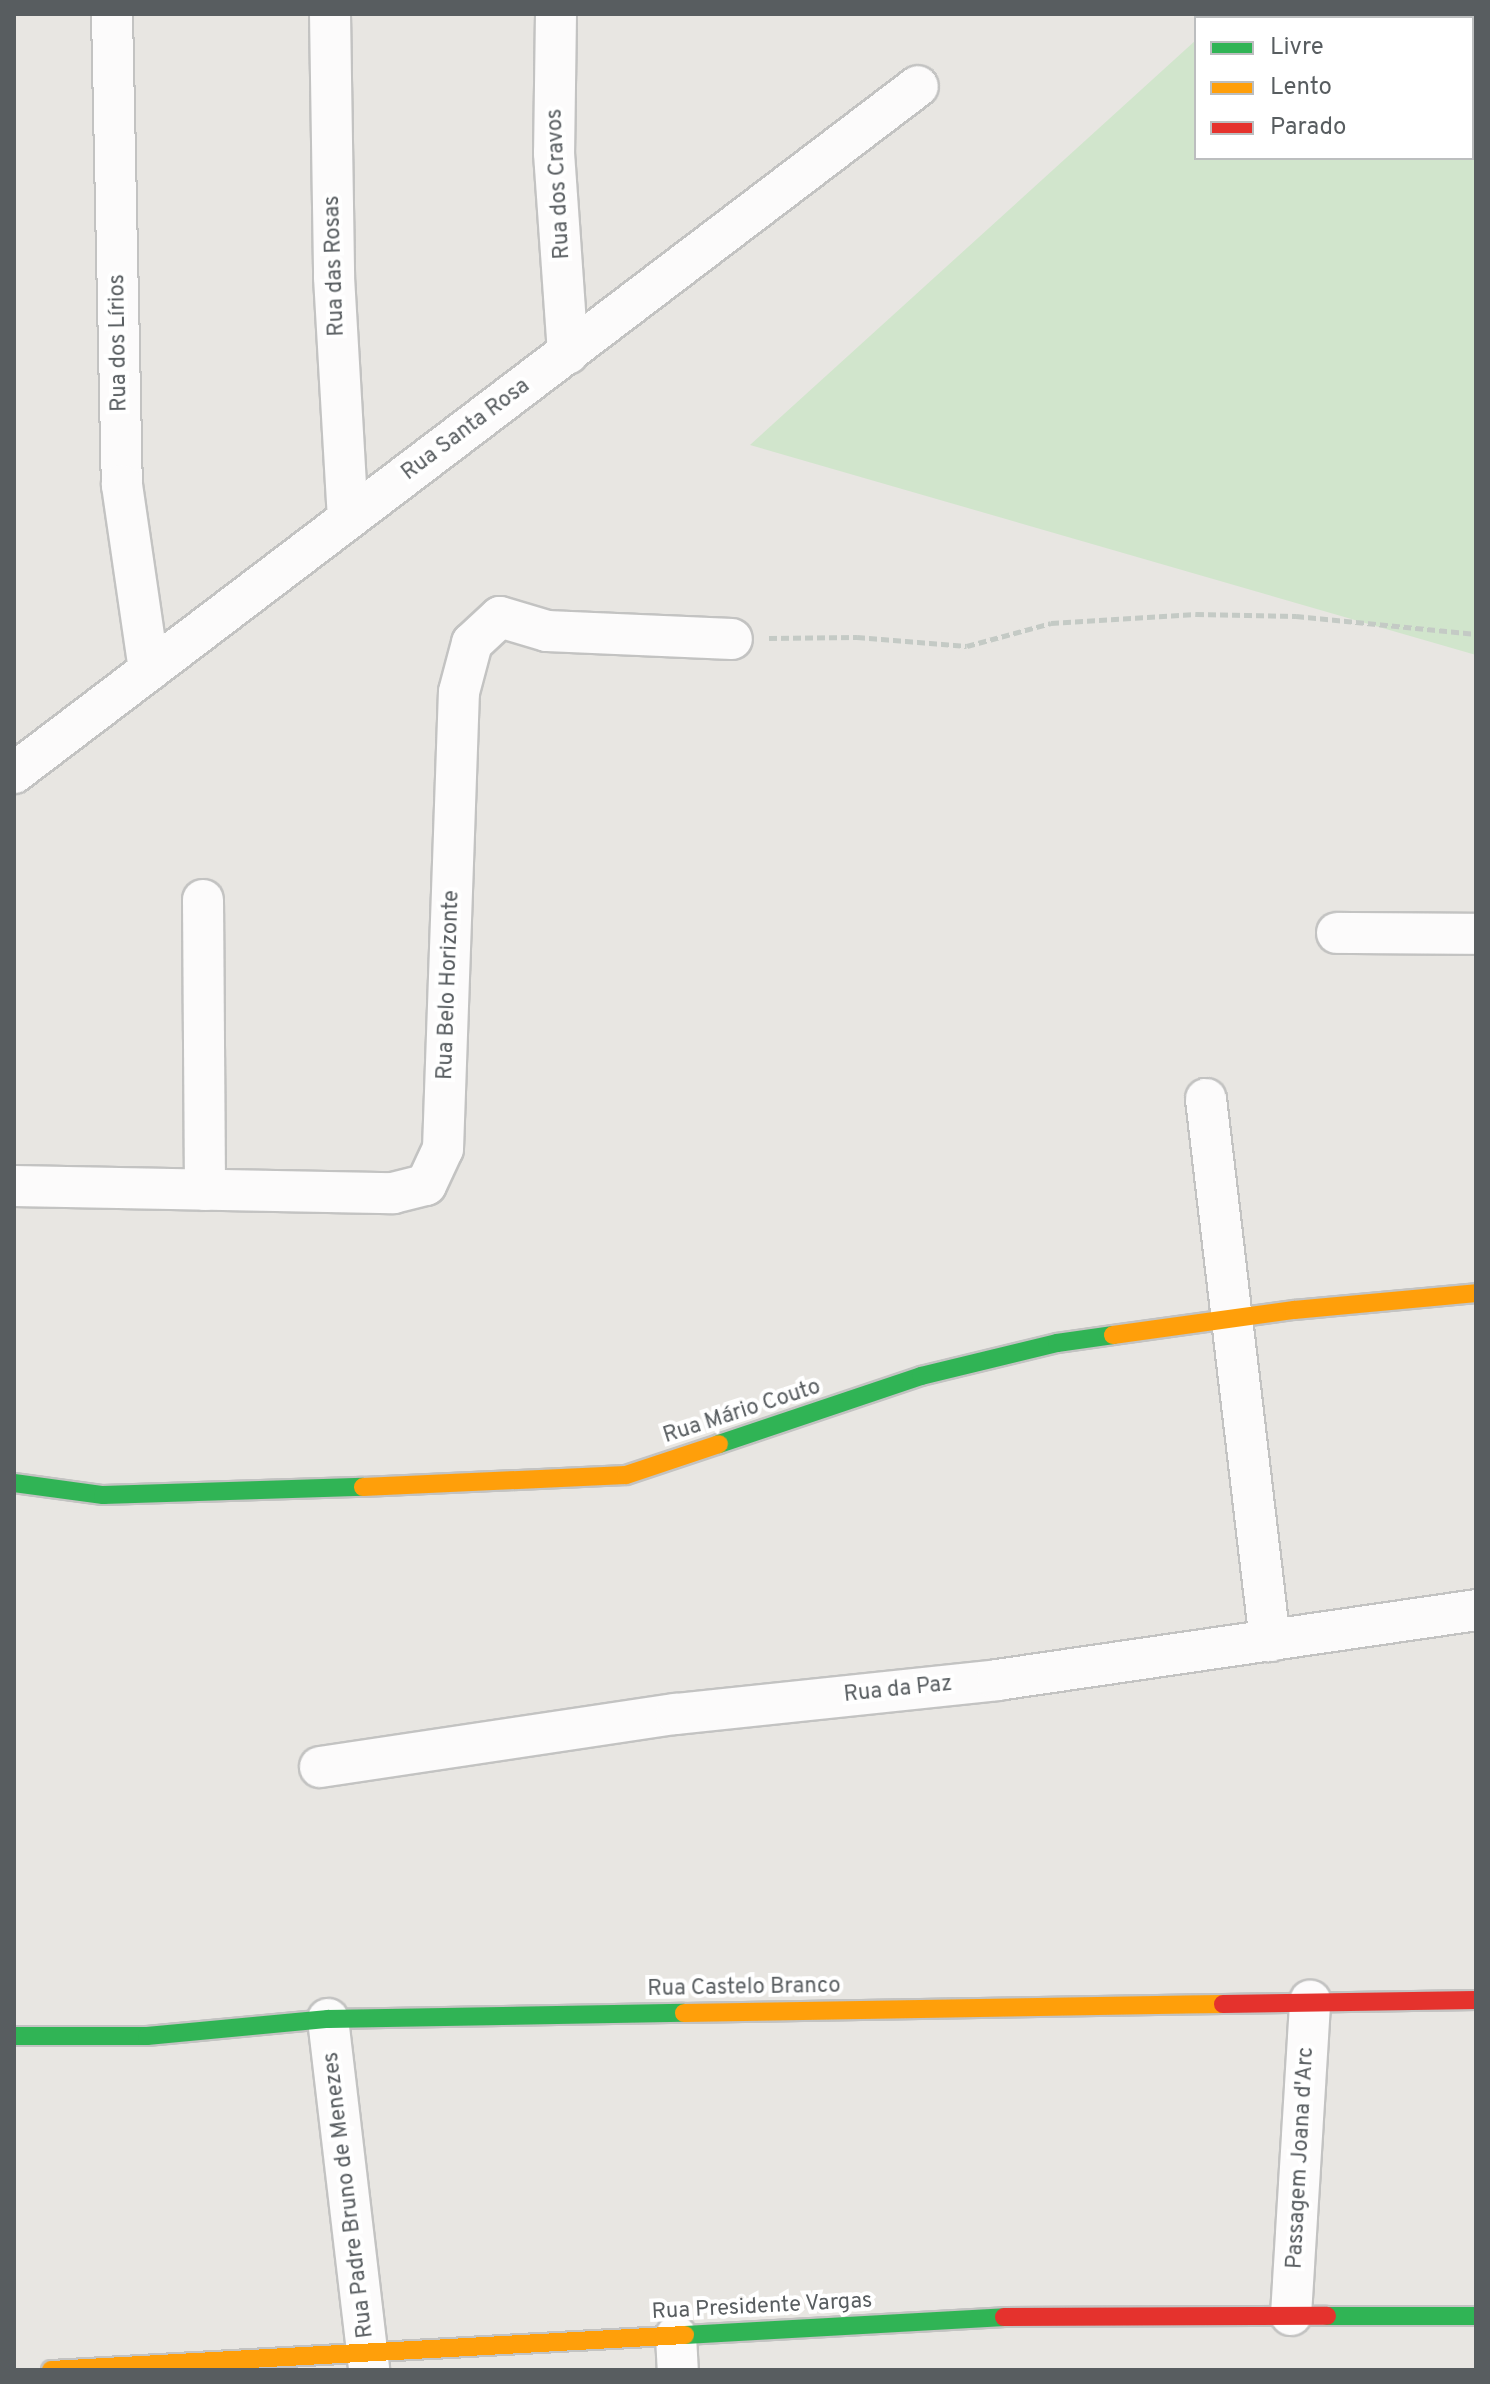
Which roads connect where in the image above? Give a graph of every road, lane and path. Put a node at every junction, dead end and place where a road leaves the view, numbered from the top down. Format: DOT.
graph roads {
  1 [pos="112,14"];
  2 [pos="330,14"];
  3 [pos="556,14"];
  4 [pos="918,86"];
  5 [pos="568,354"];
  6 [pos="348,517"];
  7 [pos="1476,634"];
  8 [pos="732,639"];
  9 [pos="149,670"];
  10 [pos="14,773"];
  11 [pos="203,900"];
  12 [pos="1337,933"];
  13 [pos="1476,934"];
  14 [pos="1206,1099"];
  15 [pos="14,1186"];
  16 [pos="205,1190"];
  17 [pos="1476,1293"];
  18 [pos="1235,1318"];
  19 [pos="14,1483"];
  20 [pos="1476,1610"];
  21 [pos="1270,1641"];
  22 [pos="320,1767"];
  23 [pos="1476,2000"];
  24 [pos="1310,2001"];
  25 [pos="328,2019"];
  26 [pos="14,2036"];
  27 [pos="1291,2315"];
  28 [pos="1476,2316"];
  29 [pos="677,2353"];
  30 [pos="369,2362"];
  31 [pos="51,2370"];
  1 -- 9 [label="street, Rua dos Lírios"];
  2 -- 6 [label="street, Rua das Rosas"];
  3 -- 5 [label="street, Rua dos Cravos"];
  4 -- 5 [label="street, Rua Santa Rosa"];
  5 -- 6 [label="street, Rua Santa Rosa"];
  6 -- 9 [label="street, Rua Santa Rosa"];
  7 -- 8 [label="path"];
  8 -- 16 [label="street, Rua Belo Horizonte"];
  9 -- 10 [label="street, Rua Santa Rosa"];
  11 -- 16 [label="street"];
  12 -- 13 [label="street"];
  14 -- 18 [label="street"];
  15 -- 16 [label="street, Rua Belo Horizonte"];
  17 -- 18 [label="street, Rua Mário Couto"];
  18 -- 19 [label="street, Rua Mário Couto"];
  18 -- 21 [label="street"];
  20 -- 21 [label="street, Rua da Paz"];
  21 -- 22 [label="street, Rua da Paz"];
  23 -- 24 [label="street, Rua Castelo Branco"];
  24 -- 25 [label="street, Rua Castelo Branco"];
  24 -- 27 [label="street, Passagem Joana d'Arc"];
  25 -- 26 [label="street, Rua Castelo Branco"];
  25 -- 30 [label="street, Rua Padre Bruno de Menezes"];
  27 -- 28 [label="street, Rua Presidente Vargas"];
  27 -- 29 [label="street, Rua Presidente Vargas"];
  29 -- 30 [label="street, Rua Presidente Vargas"];
  30 -- 31 [label="street, Rua Presidente Vargas"];
}
